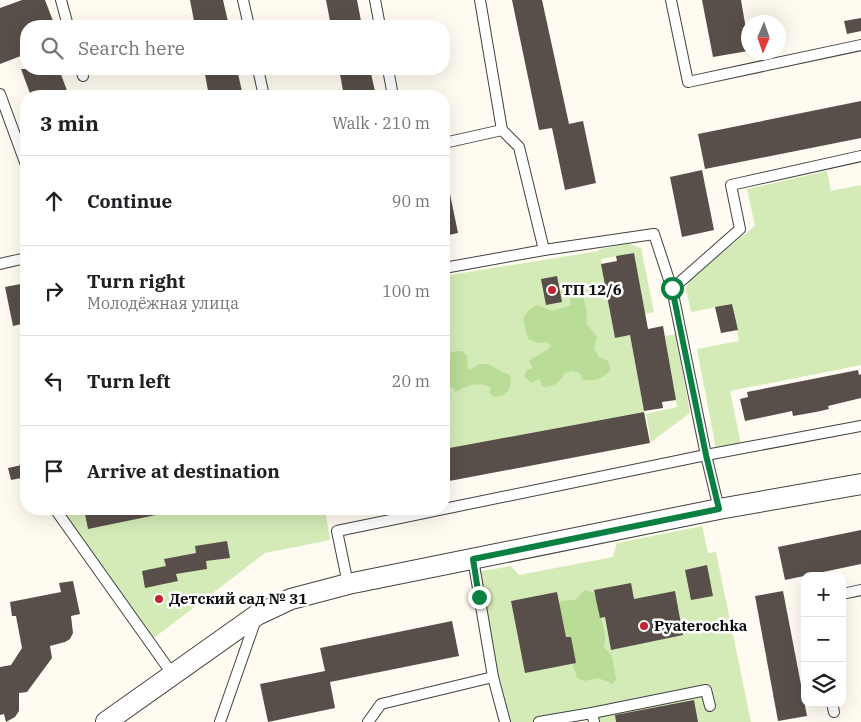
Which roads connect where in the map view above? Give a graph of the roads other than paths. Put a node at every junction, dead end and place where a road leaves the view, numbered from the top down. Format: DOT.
graph roads {
  1 [pos="61,0"];
  2 [pos="243,0"];
  3 [pos="375,0"];
  4 [pos="480,0"];
  5 [pos="671,0"];
  6 [pos="66,20"];
  7 [pos="247,20"];
  8 [pos="379,20"];
  9 [pos="861,45"];
  10 [pos="259,75"];
  11 [pos="389,75"];
  12 [pos="263,90"];
  13 [pos="392,90"];
  14 [pos="0,94"];
  15 [pos="502,130"];
  16 [pos="450,142"];
  17 [pos="20,149"];
  18 [pos="861,156"];
  19 [pos="544,250"];
  20 [pos="20,259"];
  21 [pos="0,264"];
  22 [pos="450,267"];
  23 [pos="672,288"];
  24 [pos="861,426"];
  25 [pos="706,455"];
  26 [pos="861,484"];
  27 [pos="450,508"];
  28 [pos="719,509"];
  29 [pos="59,515"];
  30 [pos="415,515"];
  31 [pos="473,559"];
  32 [pos="348,584"];
  33 [pos="861,590"];
  34 [pos="846,593"];
  35 [pos="257,616"];
  36 [pos="173,675"];
  37 [pos="494,677"];
  38 [pos="710,706"];
  39 [pos="593,717"];
  40 [pos="106,722"];
  41 [pos="220,722"];
  42 [pos="368,722"];
  43 [pos="505,722"];
  44 [pos="539,722"];
  1 -- 6 [label="lane"];
  2 -- 7 [label="lane"];
  3 -- 8 [label="lane"];
  4 -- 15 [label="lane"];
  5 -- 9 [label="lane"];
  10 -- 12 [label="lane"];
  11 -- 13 [label="lane"];
  14 -- 17 [label="lane"];
  15 -- 16 [label="lane"];
  15 -- 19 [label="lane"];
  18 -- 23 [label="lane"];
  19 -- 22 [label="lane"];
  19 -- 23 [label="lane"];
  20 -- 21 [label="lane"];
  23 -- 25 [label="lane"];
  24 -- 25 [label="lane"];
  25 -- 27 [label="lane"];
  25 -- 28 [label="lane"];
  26 -- 28 [label="street"];
  28 -- 31 [label="street"];
  29 -- 36 [label="lane"];
  30 -- 32 [label="lane"];
  31 -- 32 [label="street"];
  31 -- 37 [label="lane"];
  32 -- 35 [label="street"];
  33 -- 34 [label="lane"];
  35 -- 36 [label="street"];
  35 -- 41 [label="lane"];
  36 -- 40 [label="street"];
  37 -- 42 [label="lane"];
  37 -- 43 [label="lane"];
  38 -- 39 [label="lane"];
  39 -- 44 [label="lane"];
}
